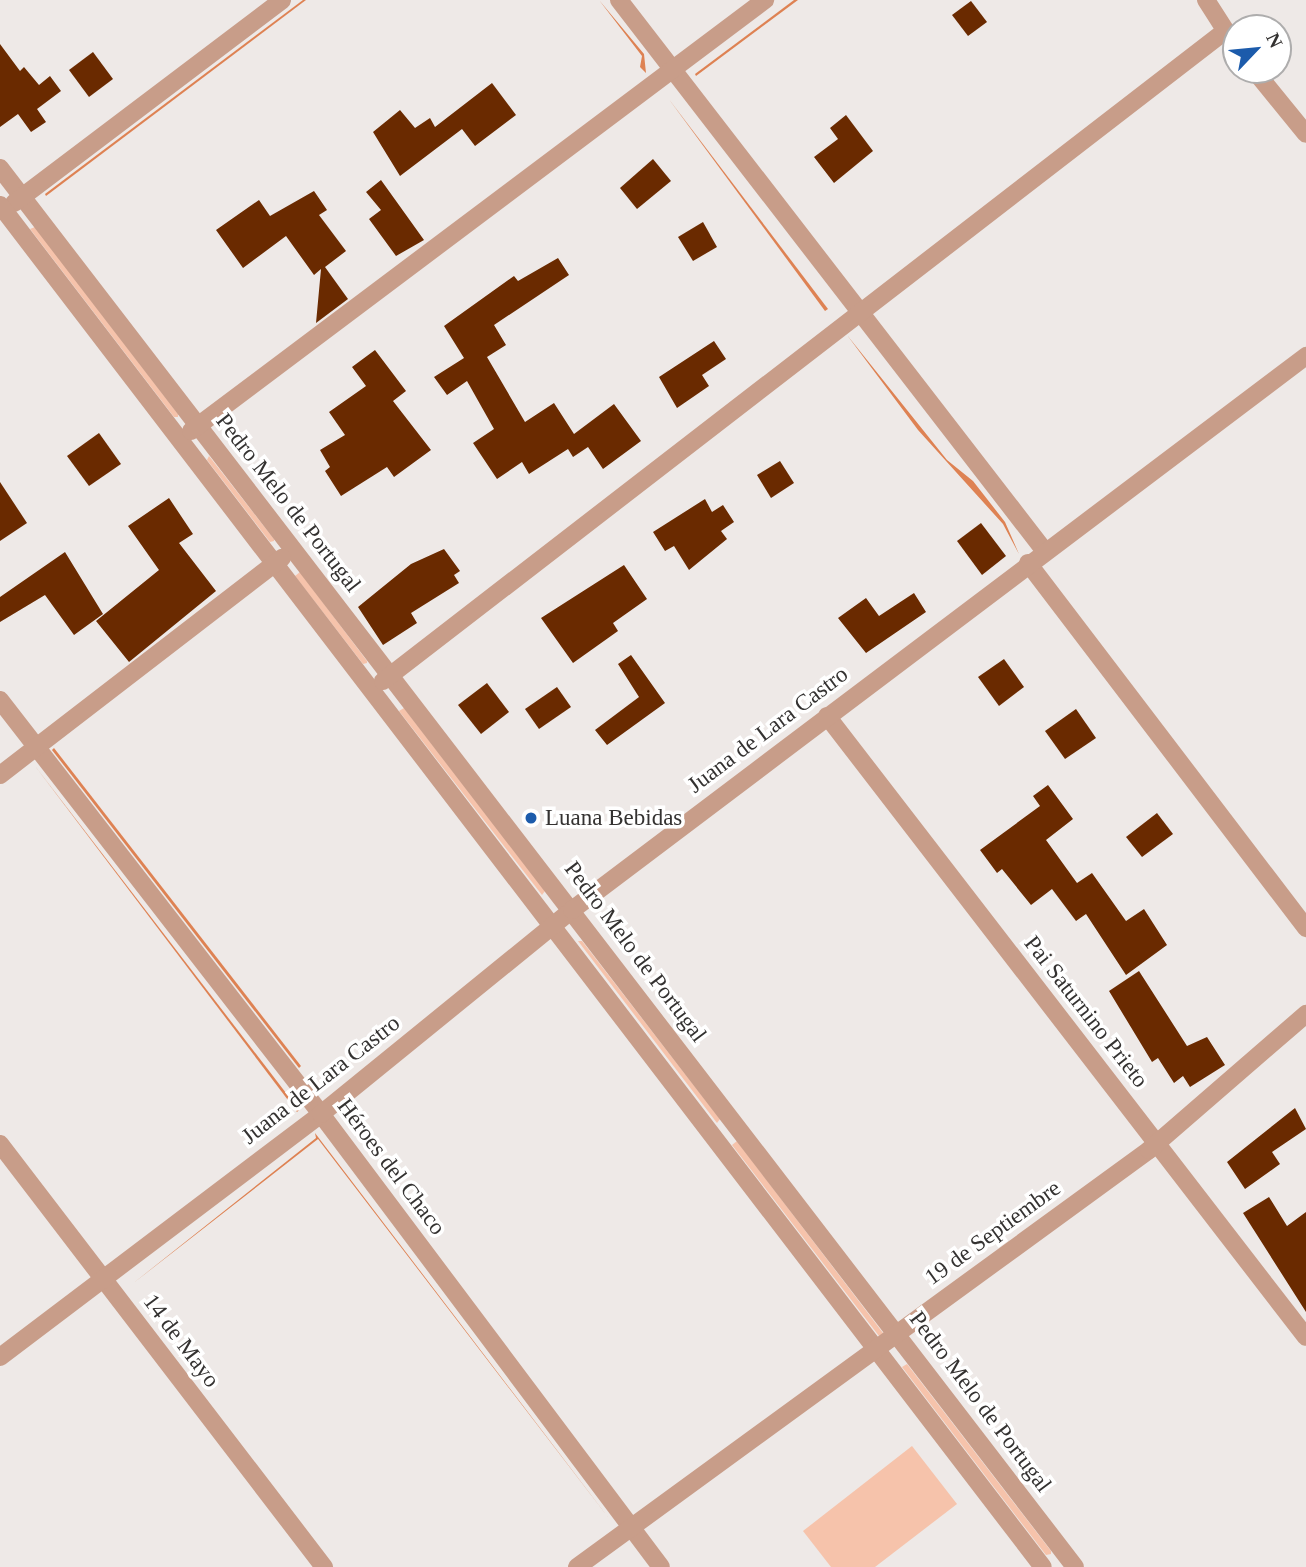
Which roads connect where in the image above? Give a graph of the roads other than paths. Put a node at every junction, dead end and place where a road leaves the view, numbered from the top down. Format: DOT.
graph roads {
  1 [pos="282,0"];
  2 [pos="619,0"];
  3 [pos="765,0"];
  4 [pos="1206,0"];
  5 [pos="1222,28"];
  6 [pos="1222,34"];
  7 [pos="673,69"];
  8 [pos="1265,84"];
  9 [pos="1306,134"];
  10 [pos="0,168"];
  11 [pos="22,197"];
  12 [pos="1,210"];
  13 [pos="859,311"];
  14 [pos="1306,356"];
  15 [pos="198,425"];
  16 [pos="180,440"];
  17 [pos="293,549"];
  18 [pos="1044,551"];
  19 [pos="275,563"];
  20 [pos="1028,563"];
  21 [pos="390,675"];
  22 [pos="372,690"];
  23 [pos="0,700"];
  24 [pos="827,716"];
  25 [pos="37,747"];
  26 [pos="0,775"];
  27 [pos="572,910"];
  28 [pos="552,926"];
  29 [pos="1306,928"];
  30 [pos="1306,1014"];
  31 [pos="321,1114"];
  32 [pos="1156,1143"];
  33 [pos="0,1144"];
  34 [pos="103,1279"];
  35 [pos="897,1333"];
  36 [pos="1306,1337"];
  37 [pos="876,1348"];
  38 [pos="0,1357"];
  39 [pos="630,1527"];
  40 [pos="1045,1529"];
  41 [pos="1025,1544"];
  42 [pos="324,1567"];
  43 [pos="577,1567"];
  44 [pos="661,1567"];
  45 [pos="1043,1567"];
  46 [pos="1075,1567"];
  1 -- 11 [label="street"];
  2 -- 7 [label="street"];
  3 -- 7 [label="street"];
  4 -- 5 [label="street"];
  6 -- 13 [label="street"];
  7 -- 13 [label="street"];
  7 -- 15 [label="street"];
  8 -- 9 [label="street"];
  10 -- 11 [label="street, Pedro Melo de Portugal"];
  11 -- 12 [label="street"];
  11 -- 15 [label="street, Pedro Melo de Portugal"];
  12 -- 16 [label="street, Pedro Melo de Portugal"];
  13 -- 18 [label="street"];
  13 -- 21 [label="street"];
  14 -- 18 [label="street, Juana de Lara Castro"];
  15 -- 16 [label="street"];
  15 -- 17 [label="street, Pedro Melo de Portugal"];
  16 -- 19 [label="street, Pedro Melo de Portugal"];
  17 -- 19 [label="street"];
  17 -- 21 [label="street, Pedro Melo de Portugal"];
  18 -- 20 [label="street, Juana de Lara Castro"];
  19 -- 22 [label="street, Pedro Melo de Portugal"];
  19 -- 25 [label="street"];
  20 -- 24 [label="street, Juana de Lara Castro"];
  20 -- 29 [label="street"];
  21 -- 22 [label="street"];
  21 -- 27 [label="street, Pedro Melo de Portugal"];
  22 -- 28 [label="street, Pedro Melo de Portugal"];
  23 -- 25 [label="street, Héroes del Chaco"];
  24 -- 27 [label="street, Juana de Lara Castro"];
  24 -- 32 [label="street, Pai Saturnino Prieto"];
  25 -- 26 [label="street"];
  25 -- 31 [label="street, Héroes del Chaco"];
  27 -- 28 [label="street, Juana de Lara Castro"];
  27 -- 35 [label="street, Pedro Melo de Portugal"];
  28 -- 31 [label="street, Juana de Lara Castro"];
  28 -- 37 [label="street, Pedro Melo de Portugal"];
  30 -- 32 [label="street, 19 de Septiembre"];
  31 -- 34 [label="street, Juana de Lara Castro"];
  31 -- 39 [label="street, Héroes del Chaco"];
  32 -- 35 [label="street, 19 de Septiembre"];
  32 -- 36 [label="street, Pai Saturnino Prieto"];
  33 -- 34 [label="street, 14 de Mayo"];
  34 -- 38 [label="street, Juana de Lara Castro"];
  34 -- 42 [label="street, 14 de Mayo"];
  35 -- 37 [label="street, 19 de Septiembre"];
  35 -- 40 [label="street, Pedro Melo de Portugal"];
  37 -- 39 [label="street, 19 de Septiembre"];
  37 -- 41 [label="street, Pedro Melo de Portugal"];
  39 -- 43 [label="street, 19 de Septiembre"];
  39 -- 44 [label="street, Héroes del Chaco"];
  40 -- 41 [label="street"];
  40 -- 46 [label="street, Pedro Melo de Portugal"];
  41 -- 45 [label="street, Pedro Melo de Portugal"];
}
